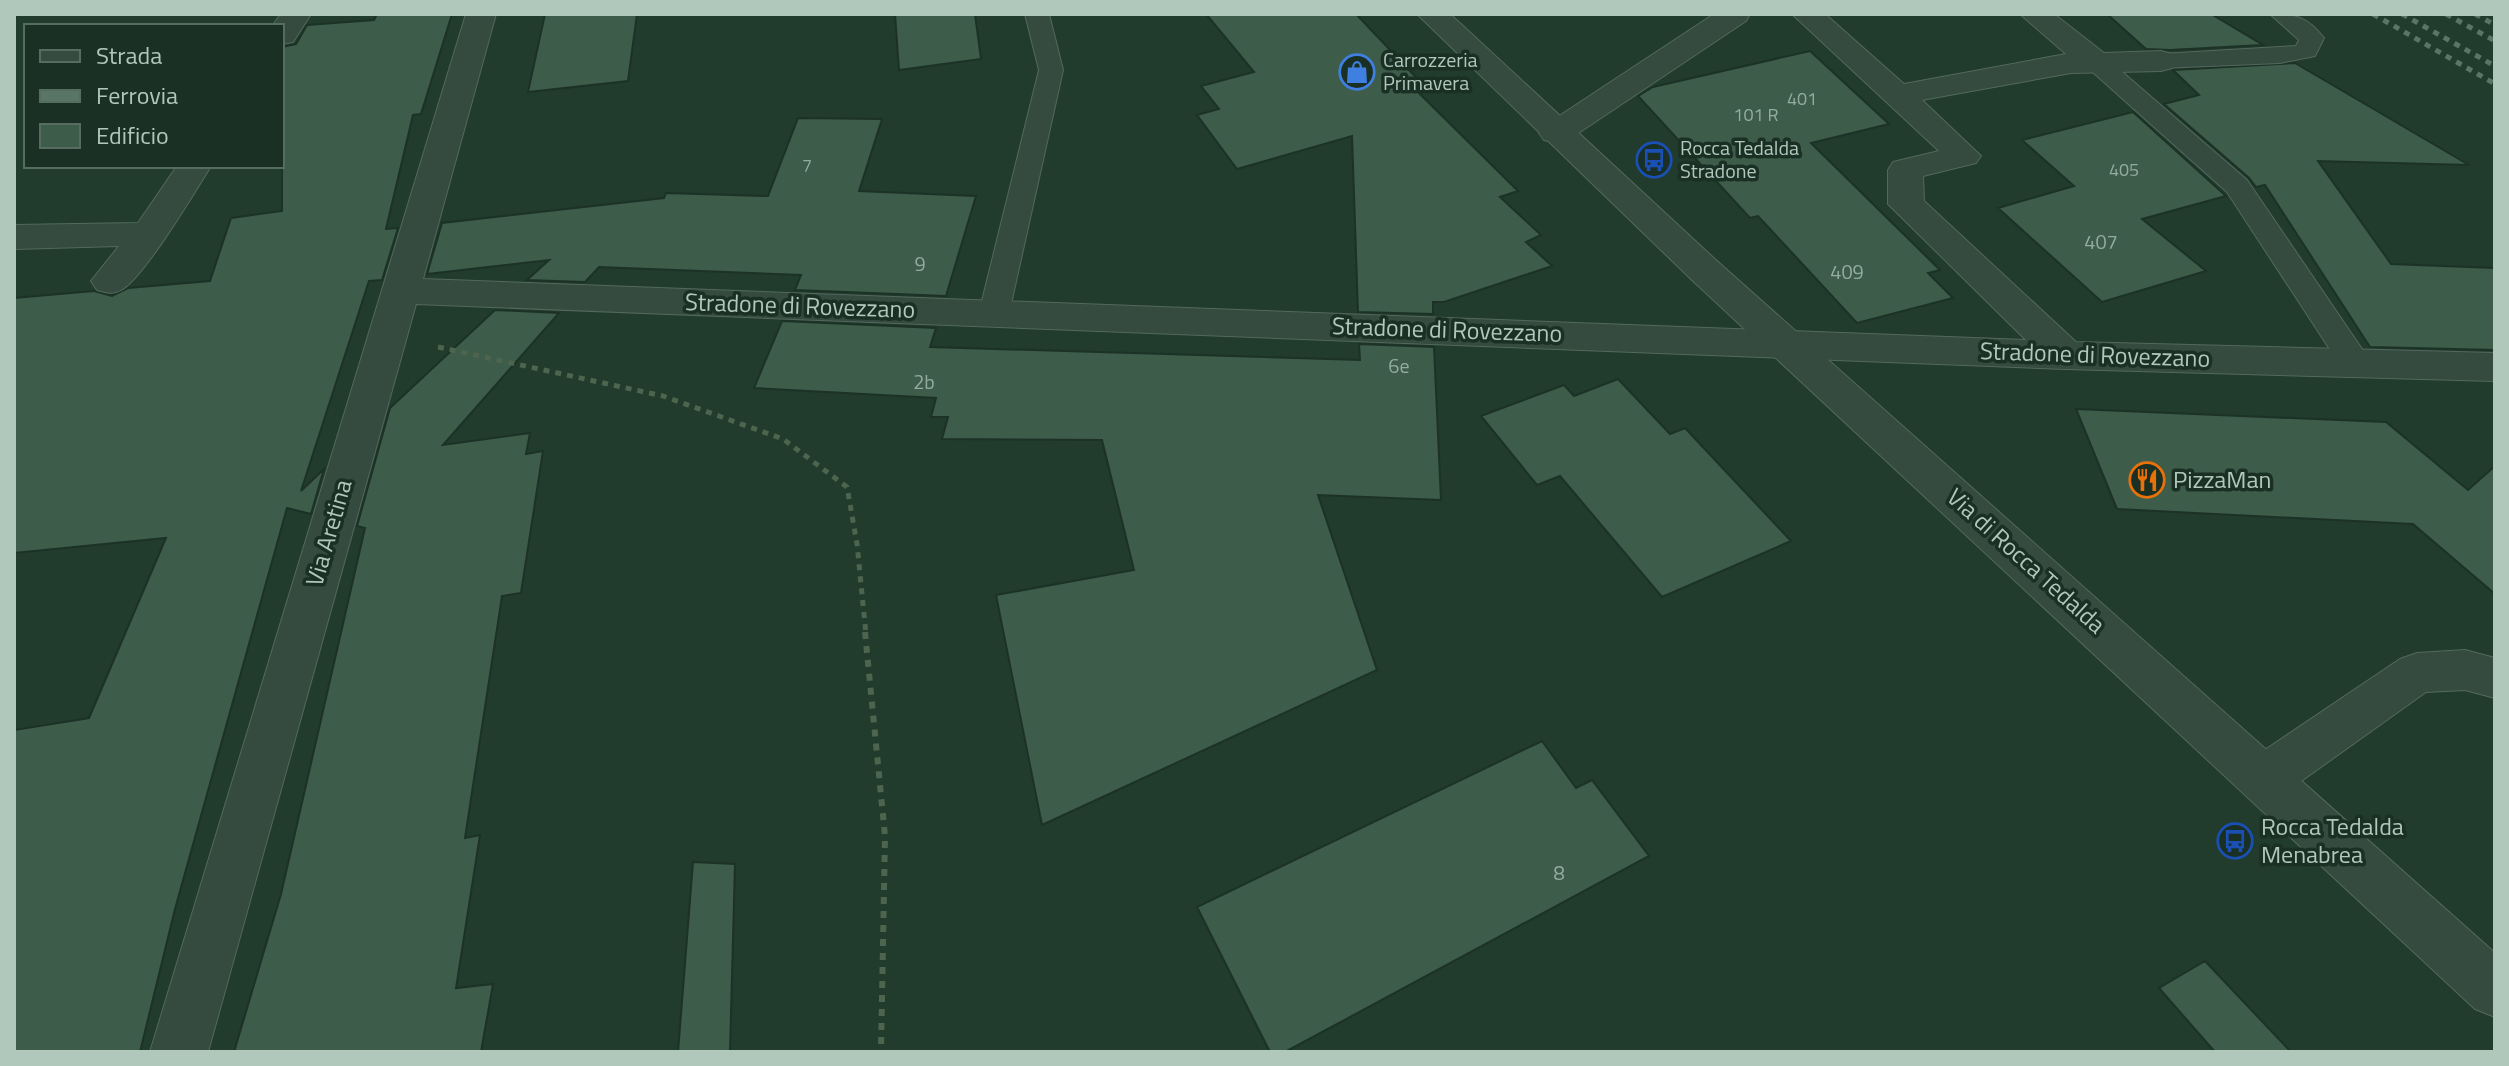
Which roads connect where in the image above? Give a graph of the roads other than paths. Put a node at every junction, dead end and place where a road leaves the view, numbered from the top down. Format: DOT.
graph roads {
  1 [pos="296,14"];
  2 [pos="481,14"];
  3 [pos="1037,14"];
  4 [pos="1432,14"];
  5 [pos="1735,14"];
  6 [pos="1807,14"];
  7 [pos="2035,14"];
  8 [pos="2282,14"];
  9 [pos="284,32"];
  10 [pos="2161,61"];
  11 [pos="2096,62"];
  12 [pos="1897,95"];
  13 [pos="1556,133"];
  14 [pos="193,168"];
  15 [pos="149,234"];
  16 [pos="14,237"];
  17 [pos="110,281"];
  18 [pos="394,310"];
  19 [pos="994,313"];
  20 [pos="1784,343"];
  21 [pos="2066,355"];
  22 [pos="2355,363"];
  23 [pos="2495,367"];
  24 [pos="2495,678"];
  25 [pos="2265,778"];
  26 [pos="2495,990"];
  27 [pos="179,1052"];
  1 -- 9 [label="street"];
  2 -- 18 [label="street, Via Aretina"];
  3 -- 19 [label="lane"];
  4 -- 13 [label="street, Via di Rocca Tedalda"];
  5 -- 13 [label="street"];
  6 -- 12 [label="street"];
  7 -- 11 [label="street"];
  8 -- 10 [label="lane"];
  10 -- 11 [label="street"];
  11 -- 12 [label="street"];
  11 -- 22 [label="lane"];
  12 -- 21 [label="street"];
  13 -- 20 [label="street, Via di Rocca Tedalda"];
  14 -- 15 [label="street"];
  15 -- 16 [label="street"];
  15 -- 17 [label="street"];
  18 -- 19 [label="street, Stradone di Rovezzano"];
  18 -- 27 [label="street, Via Aretina"];
  19 -- 20 [label="street, Stradone di Rovezzano"];
  20 -- 21 [label="street, Stradone di Rovezzano"];
  20 -- 25 [label="street, Via di Rocca Tedalda"];
  21 -- 22 [label="street, Stradone di Rovezzano"];
  22 -- 23 [label="street, Stradone di Rovezzano"];
  24 -- 25 [label="street"];
  25 -- 26 [label="street, Via di Rocca Tedalda"];
}
